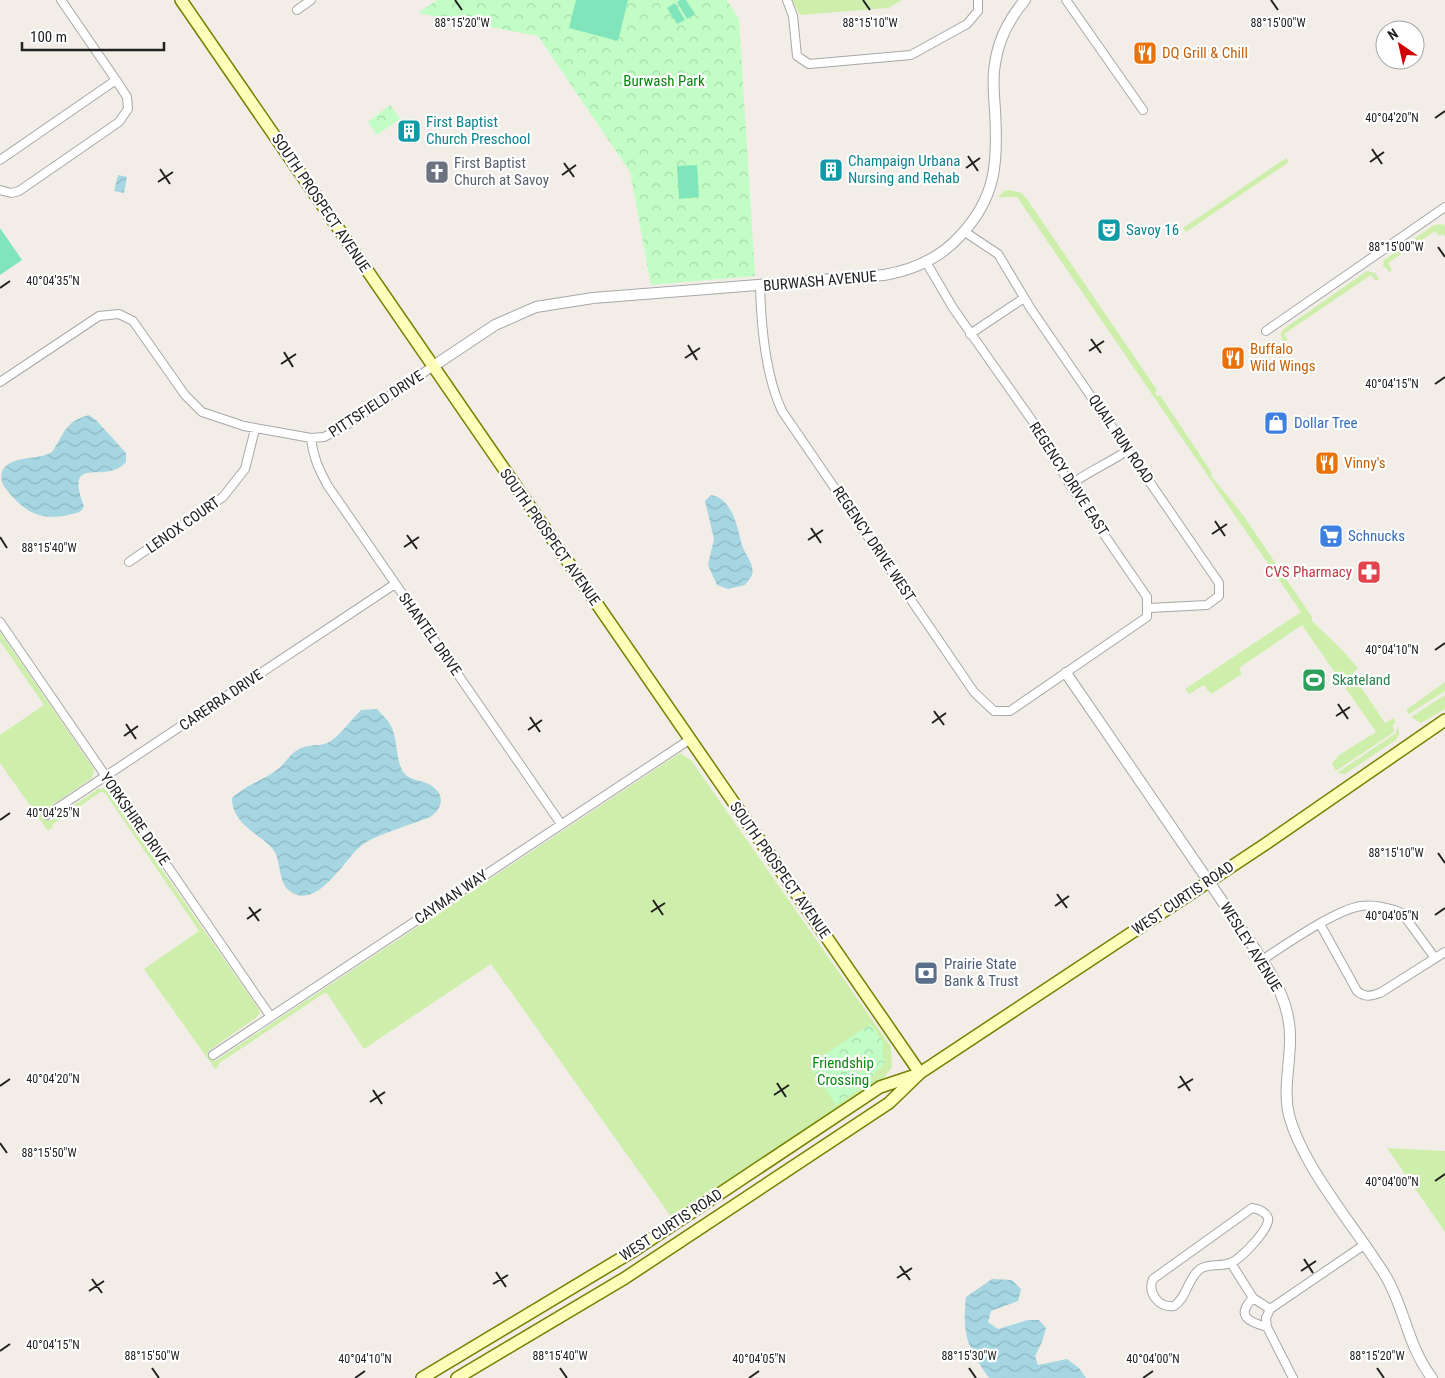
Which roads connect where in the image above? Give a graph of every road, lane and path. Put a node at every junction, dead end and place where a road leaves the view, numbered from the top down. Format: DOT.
graph roads {
  1 [pos="61,0"];
  2 [pos="181,0"];
  3 [pos="312,0"];
  4 [pos="786,0"];
  5 [pos="978,0"];
  6 [pos="1024,0"];
  7 [pos="1066,0"];
  8 [pos="297,10"];
  9 [pos="116,80"];
  10 [pos="1143,110"];
  11 [pos="0,160"];
  12 [pos="0,190"];
  13 [pos="1445,208"];
  14 [pos="965,232"];
  15 [pos="926,262"];
  16 [pos="760,285"];
  17 [pos="1024,298"];
  18 [pos="1266,331"];
  19 [pos="970,334"];
  20 [pos="432,367"];
  21 [pos="0,382"];
  22 [pos="255,429"];
  23 [pos="311,438"];
  24 [pos="1128,450"];
  25 [pos="1070,485"];
  26 [pos="129,562"];
  27 [pos="395,584"];
  28 [pos="1149,608"];
  29 [pos="0,622"];
  30 [pos="1066,673"];
  31 [pos="1445,720"];
  32 [pos="688,740"];
  33 [pos="106,777"];
  34 [pos="47,815"];
  35 [pos="561,824"];
  36 [pos="1209,880"];
  37 [pos="1320,924"];
  38 [pos="1445,952"];
  39 [pos="1435,958"];
  40 [pos="1262,960"];
  41 [pos="271,1016"];
  42 [pos="213,1055"];
  43 [pos="920,1073"];
  44 [pos="1364,1245"];
  45 [pos="1231,1263"];
  46 [pos="1253,1298"];
  47 [pos="1270,1309"];
  48 [pos="1267,1327"];
  49 [pos="422,1378"];
  50 [pos="457,1378"];
  51 [pos="1293,1378"];
  52 [pos="1432,1378"];
  1 -- 9 [label="street"];
  2 -- 20 [label="main road, SOUTH PROSPECT AVENUE"];
  3 -- 8 [label="street"];
  4 -- 5 [label="street"];
  6 -- 14 [label="street, BURWASH AVENUE"];
  7 -- 10 [label="street"];
  9 -- 11 [label="street"];
  9 -- 12 [label="street"];
  13 -- 18 [label="street"];
  14 -- 15 [label="street, BURWASH AVENUE"];
  14 -- 17 [label="street, QUAIL RUN ROAD"];
  15 -- 16 [label="street, BURWASH AVENUE"];
  15 -- 19 [label="street, REGENCY DRIVE EAST"];
  16 -- 20 [label="street, BURWASH AVENUE"];
  16 -- 30 [label="street, REGENCY DRIVE WEST"];
  17 -- 19 [label="street"];
  17 -- 24 [label="street, QUAIL RUN ROAD"];
  19 -- 25 [label="street, REGENCY DRIVE EAST"];
  20 -- 23 [label="street, PITTSFIELD DRIVE"];
  20 -- 32 [label="main road, SOUTH PROSPECT AVENUE"];
  21 -- 22 [label="street, PITTSFIELD DRIVE"];
  22 -- 23 [label="street, PITTSFIELD DRIVE"];
  22 -- 26 [label="street, LENOX COURT"];
  23 -- 27 [label="street, SHANTEL DRIVE"];
  24 -- 25 [label="street"];
  24 -- 28 [label="street, QUAIL RUN ROAD"];
  25 -- 28 [label="street, REGENCY DRIVE EAST"];
  27 -- 33 [label="street, CARERRA DRIVE"];
  27 -- 35 [label="street, SHANTEL DRIVE"];
  28 -- 30 [label="street"];
  29 -- 33 [label="street, YORKSHIRE DRIVE"];
  30 -- 36 [label="street, WESLEY AVENUE"];
  31 -- 36 [label="main road, WEST CURTIS ROAD"];
  32 -- 35 [label="street, CAYMAN WAY"];
  32 -- 43 [label="main road, SOUTH PROSPECT AVENUE"];
  33 -- 34 [label="street, CARERRA DRIVE"];
  33 -- 41 [label="street, YORKSHIRE DRIVE"];
  35 -- 41 [label="street, CAYMAN WAY"];
  36 -- 40 [label="street, WESLEY AVENUE"];
  36 -- 43 [label="main road, WEST CURTIS ROAD"];
  37 -- 39 [label="street"];
  37 -- 39 [label="street"];
  37 -- 40 [label="street"];
  38 -- 39 [label="street"];
  40 -- 44 [label="street, WESLEY AVENUE"];
  41 -- 42 [label="street, CAYMAN WAY"];
  43 -- 49 [label="main road, WEST CURTIS ROAD"];
  43 -- 50 [label="main road, WEST CURTIS ROAD"];
  44 -- 47 [label="street"];
  44 -- 52 [label="street, WESLEY AVENUE"];
  45 -- 45 [label="street"];
  45 -- 46 [label="street"];
  46 -- 47 [label="street"];
  46 -- 48 [label="street"];
  47 -- 48 [label="street"];
  48 -- 51 [label="street"];
}
